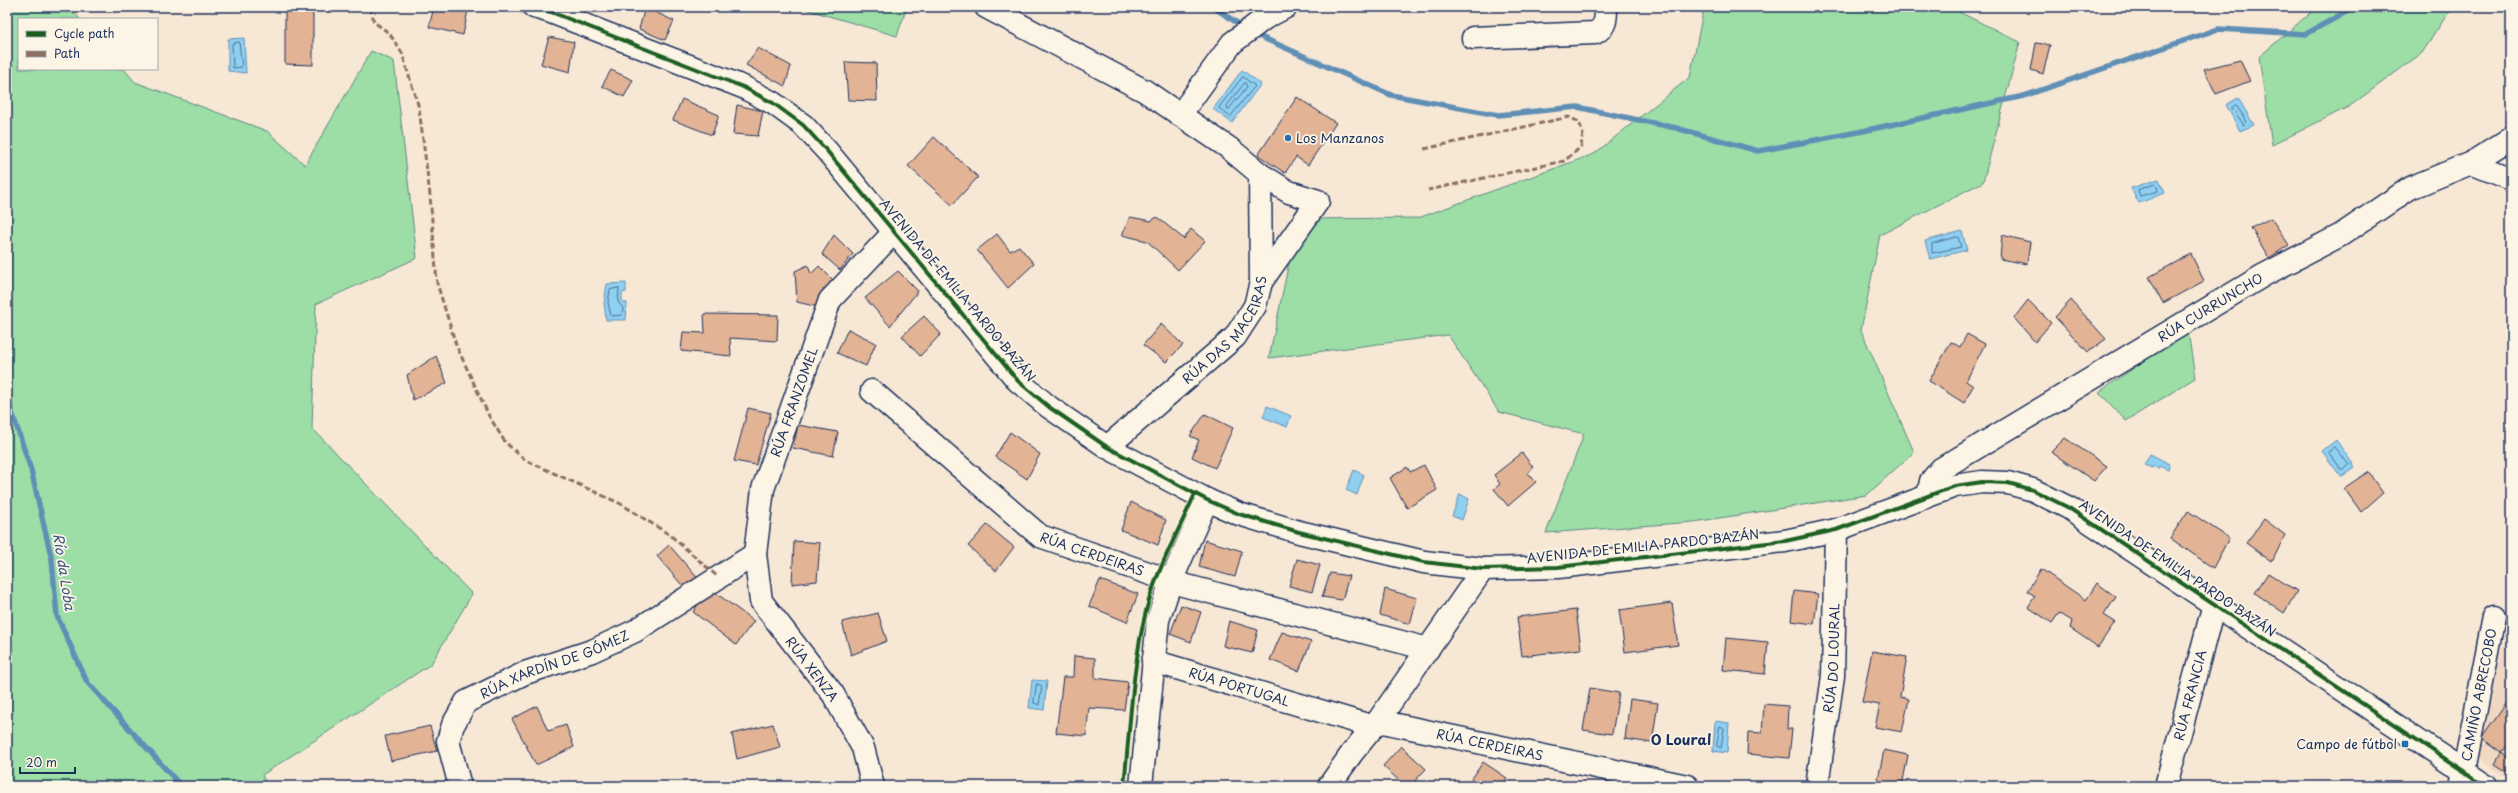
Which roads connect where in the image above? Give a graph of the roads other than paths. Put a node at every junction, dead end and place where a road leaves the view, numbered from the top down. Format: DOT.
graph roads {
  1 [pos="534,7"];
  2 [pos="986,7"];
  3 [pos="1286,7"];
  4 [pos="1606,7"];
  5 [pos="1473,38"];
  6 [pos="1180,115"];
  7 [pos="2511,138"];
  8 [pos="2471,163"];
  9 [pos="1260,174"];
  10 [pos="2511,179"];
  11 [pos="894,232"];
  12 [pos="1260,282"];
  13 [pos="872,392"];
  14 [pos="1107,447"];
  15 [pos="1928,496"];
  16 [pos="1207,500"];
  17 [pos="1836,530"];
  18 [pos="755,554"];
  19 [pos="1483,569"];
  20 [pos="1171,581"];
  21 [pos="2214,604"];
  22 [pos="2494,616"];
  23 [pos="1428,649"];
  24 [pos="1153,662"];
  25 [pos="1325,712"];
  26 [pos="1376,724"];
  27 [pos="1352,753"];
  28 [pos="2463,779"];
  29 [pos="460,786"];
  30 [pos="873,786"];
  31 [pos="1141,786"];
  32 [pos="1330,786"];
  33 [pos="1687,786"];
  34 [pos="1817,786"];
  35 [pos="2166,786"];
  36 [pos="2486,786"];
  1 -- 11 [label="street, AVENIDA DE EMILIA PARDO BAZÁN"];
  2 -- 6 [label="street"];
  3 -- 6 [label="street"];
  4 -- 5 [label="street"];
  6 -- 9 [label="street"];
  7 -- 8 [label="street, RÚA CURRUNCHO"];
  8 -- 10 [label="street"];
  8 -- 15 [label="street, RÚA CURRUNCHO"];
  9 -- 12 [label="street, RÚA DAS MACEIRAS"];
  9 -- 12 [label="street"];
  11 -- 14 [label="street, AVENIDA DE EMILIA PARDO BAZÁN"];
  11 -- 18 [label="street, RÚA FRANZOMEL"];
  12 -- 14 [label="street, RÚA DAS MACEIRAS"];
  13 -- 20 [label="street, RÚA CERDEIRAS"];
  14 -- 16 [label="street, AVENIDA DE EMILIA PARDO BAZÁN"];
  15 -- 17 [label="street, AVENIDA DE EMILIA PARDO BAZÁN"];
  15 -- 21 [label="street, AVENIDA DE EMILIA PARDO BAZÁN"];
  16 -- 19 [label="street, AVENIDA DE EMILIA PARDO BAZÁN"];
  16 -- 20 [label="street"];
  17 -- 19 [label="street, AVENIDA DE EMILIA PARDO BAZÁN"];
  17 -- 34 [label="street, RÚA DO LOURAL"];
  18 -- 29 [label="street, RÚA XARDÍN DE GÓMEZ"];
  18 -- 30 [label="street, RÚA XENZA"];
  19 -- 23 [label="street"];
  20 -- 23 [label="street, RÚA CERDEIRAS"];
  20 -- 24 [label="street"];
  21 -- 28 [label="street, AVENIDA DE EMILIA PARDO BAZÁN"];
  21 -- 35 [label="street, RÚA FRANCIA"];
  22 -- 28 [label="street, CAMIÑO ABRECOBO"];
  23 -- 26 [label="street"];
  24 -- 25 [label="street, RÚA PORTUGAL"];
  24 -- 31 [label="street"];
  25 -- 26 [label="street, RÚA PORTUGAL"];
  25 -- 27 [label="street"];
  26 -- 27 [label="street"];
  26 -- 33 [label="street, RÚA CERDEIRAS"];
  27 -- 32 [label="street"];
  28 -- 36 [label="street, AVENIDA DE EMILIA PARDO BAZÁN"];
}
